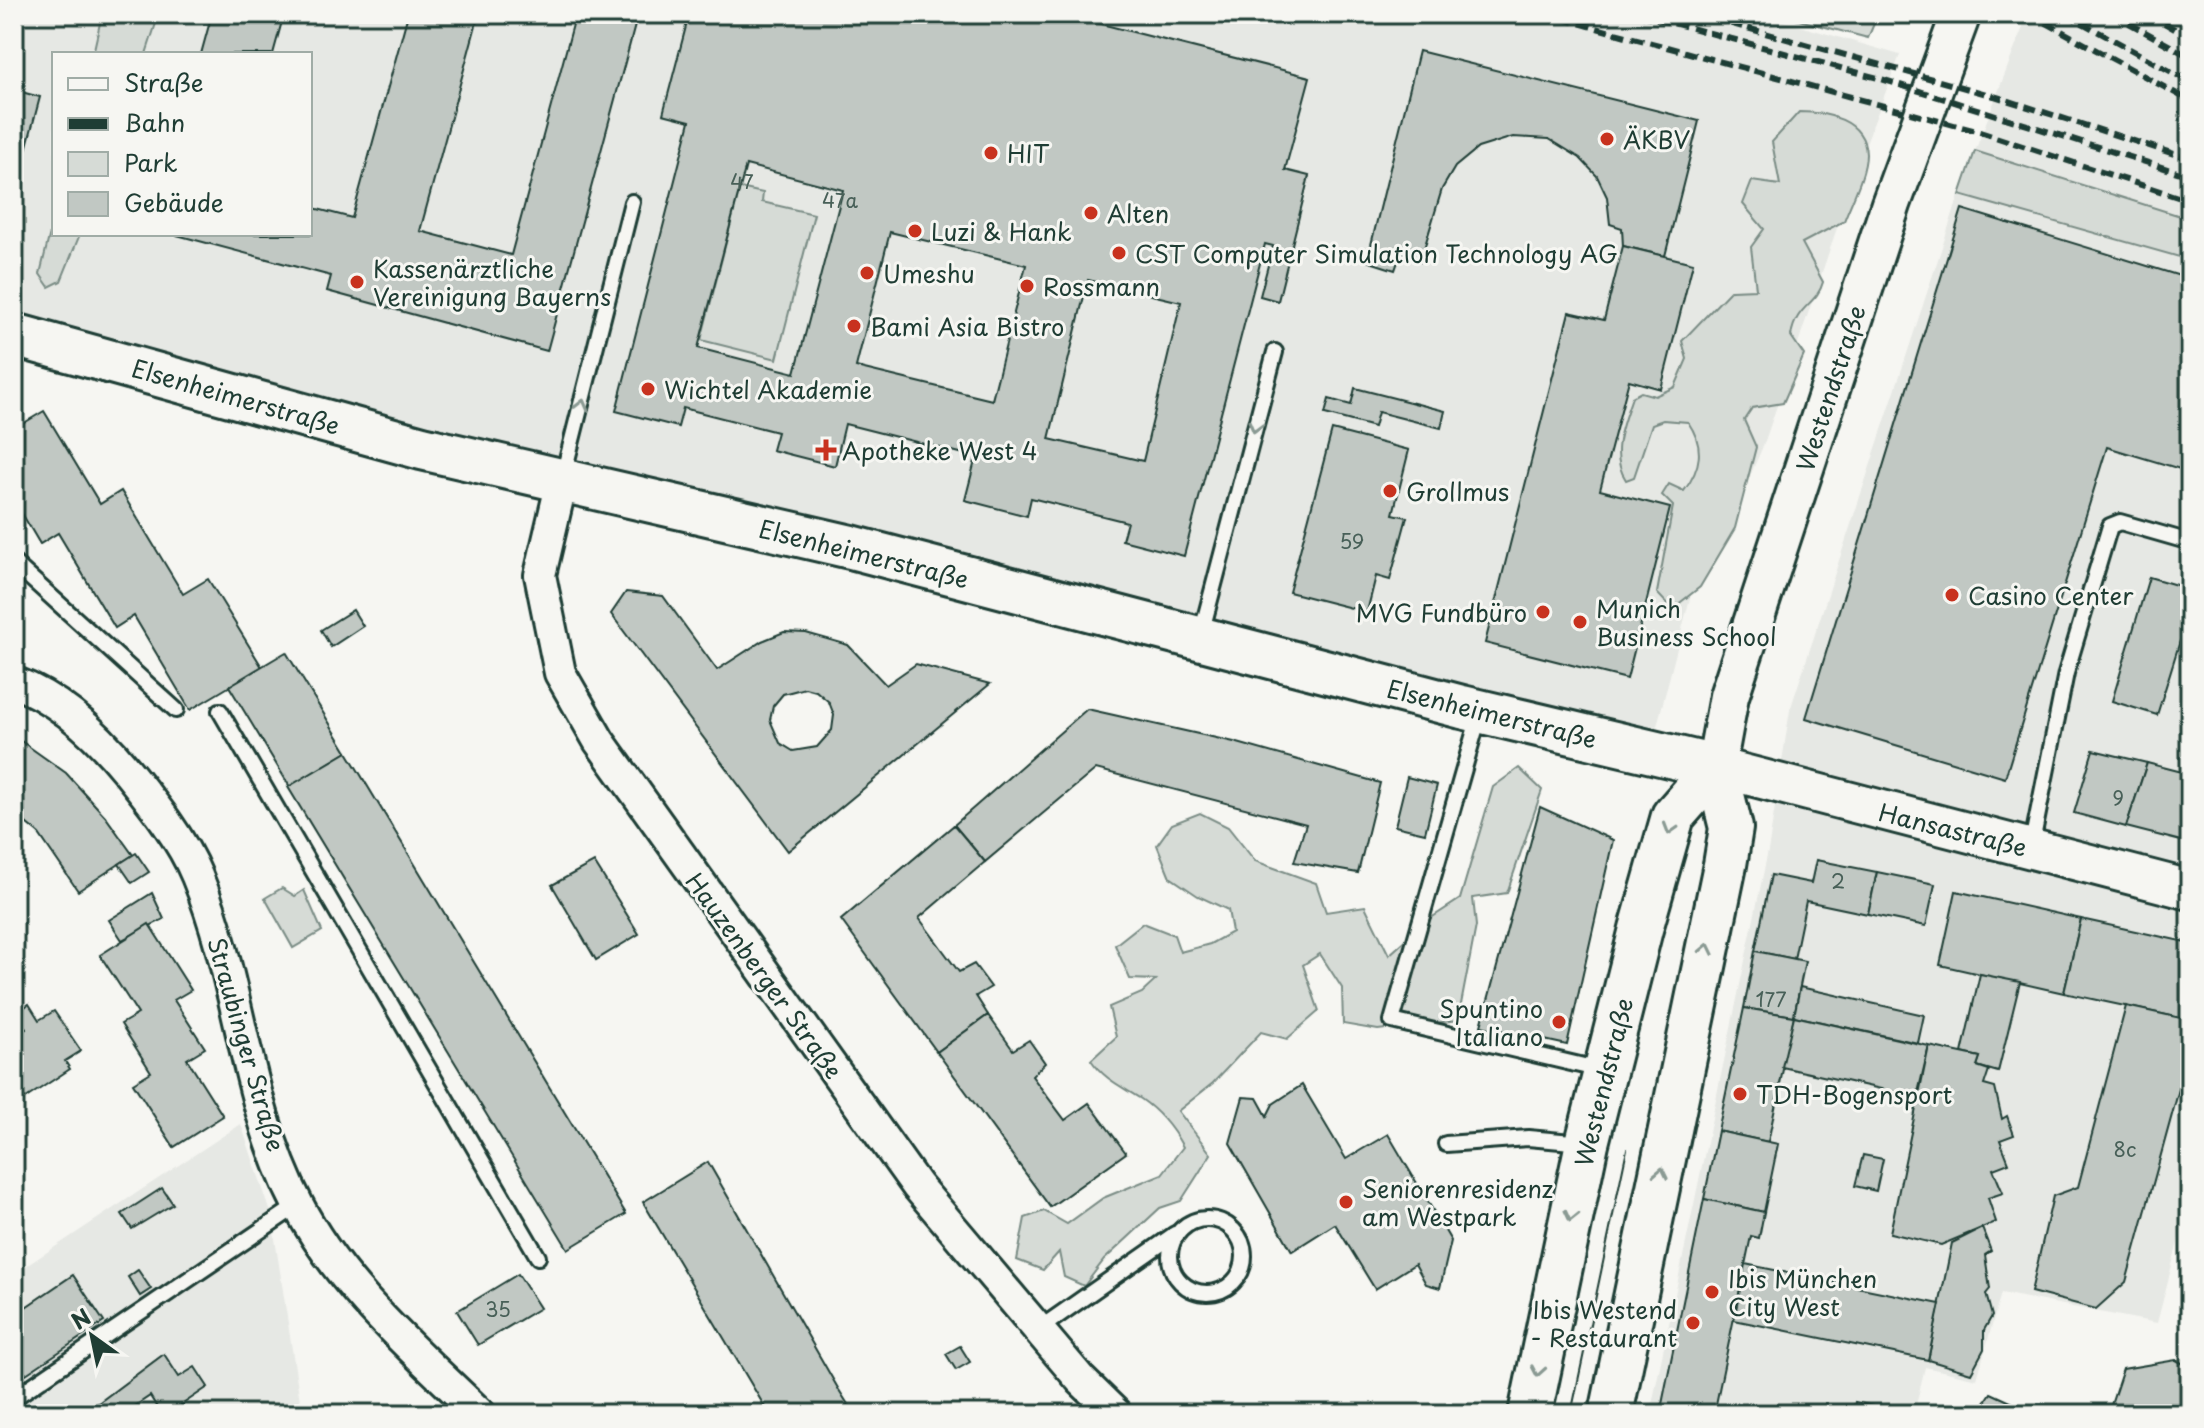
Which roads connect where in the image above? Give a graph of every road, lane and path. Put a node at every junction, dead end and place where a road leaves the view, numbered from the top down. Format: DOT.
graph roads {
  1 [pos="1961,14"];
  2 [pos="632,202"];
  3 [pos="14,335"];
  4 [pos="1275,352"];
  5 [pos="562,481"];
  6 [pos="2190,542"];
  7 [pos="14,563"];
  8 [pos="1201,637"];
  9 [pos="14,682"];
  10 [pos="176,710"];
  11 [pos="220,711"];
  12 [pos="1480,711"];
  13 [pos="1716,767"];
  14 [pos="2031,849"];
  15 [pos="2190,890"];
  16 [pos="1605,1071"];
  17 [pos="1587,1143"];
  18 [pos="1446,1144"];
  19 [pos="298,1205"];
  20 [pos="1179,1231"];
  21 [pos="1146,1254"];
  22 [pos="538,1257"];
  23 [pos="1175,1276"];
  24 [pos="1039,1329"];
  25 [pos="14,1398"];
  26 [pos="480,1414"];
  27 [pos="1116,1414"];
  28 [pos="1530,1414"];
  29 [pos="1611,1414"];
  1 -- 13 [label="street, Westendstraße"];
  5 -- 2 [label="lane, one-way"];
  3 -- 5 [label="main road, Elsenheimerstraße"];
  4 -- 8 [label="lane, one-way"];
  5 -- 8 [label="main road, Elsenheimerstraße"];
  5 -- 24 [label="street, Hauzenberger Straße"];
  6 -- 14 [label="lane"];
  7 -- 10 [label="lane"];
  8 -- 12 [label="main road, Elsenheimerstraße"];
  9 -- 19 [label="street, Straubinger Straße"];
  11 -- 22 [label="lane"];
  12 -- 13 [label="main road, Elsenheimerstraße"];
  12 -- 16 [label="lane"];
  13 -- 14 [label="street, Hansastraße"];
  13 -- 16 [label="main road, Westendstraße, one-way"];
  29 -- 13 [label="main road, Westendstraße, one-way"];
  14 -- 15 [label="street, Hansastraße"];
  16 -- 17 [label="main road, Westendstraße"];
  17 -- 18 [label="lane"];
  17 -- 28 [label="main road, Westendstraße, one-way"];
  19 -- 25 [label="lane"];
  19 -- 26 [label="street, Straubinger Straße"];
  20 -- 21 [label="lane"];
  20 -- 23 [label="lane"];
  20 -- 23 [label="lane"];
  21 -- 23 [label="lane"];
  21 -- 24 [label="lane"];
  24 -- 27 [label="street, Hauzenberger Straße"];
}
